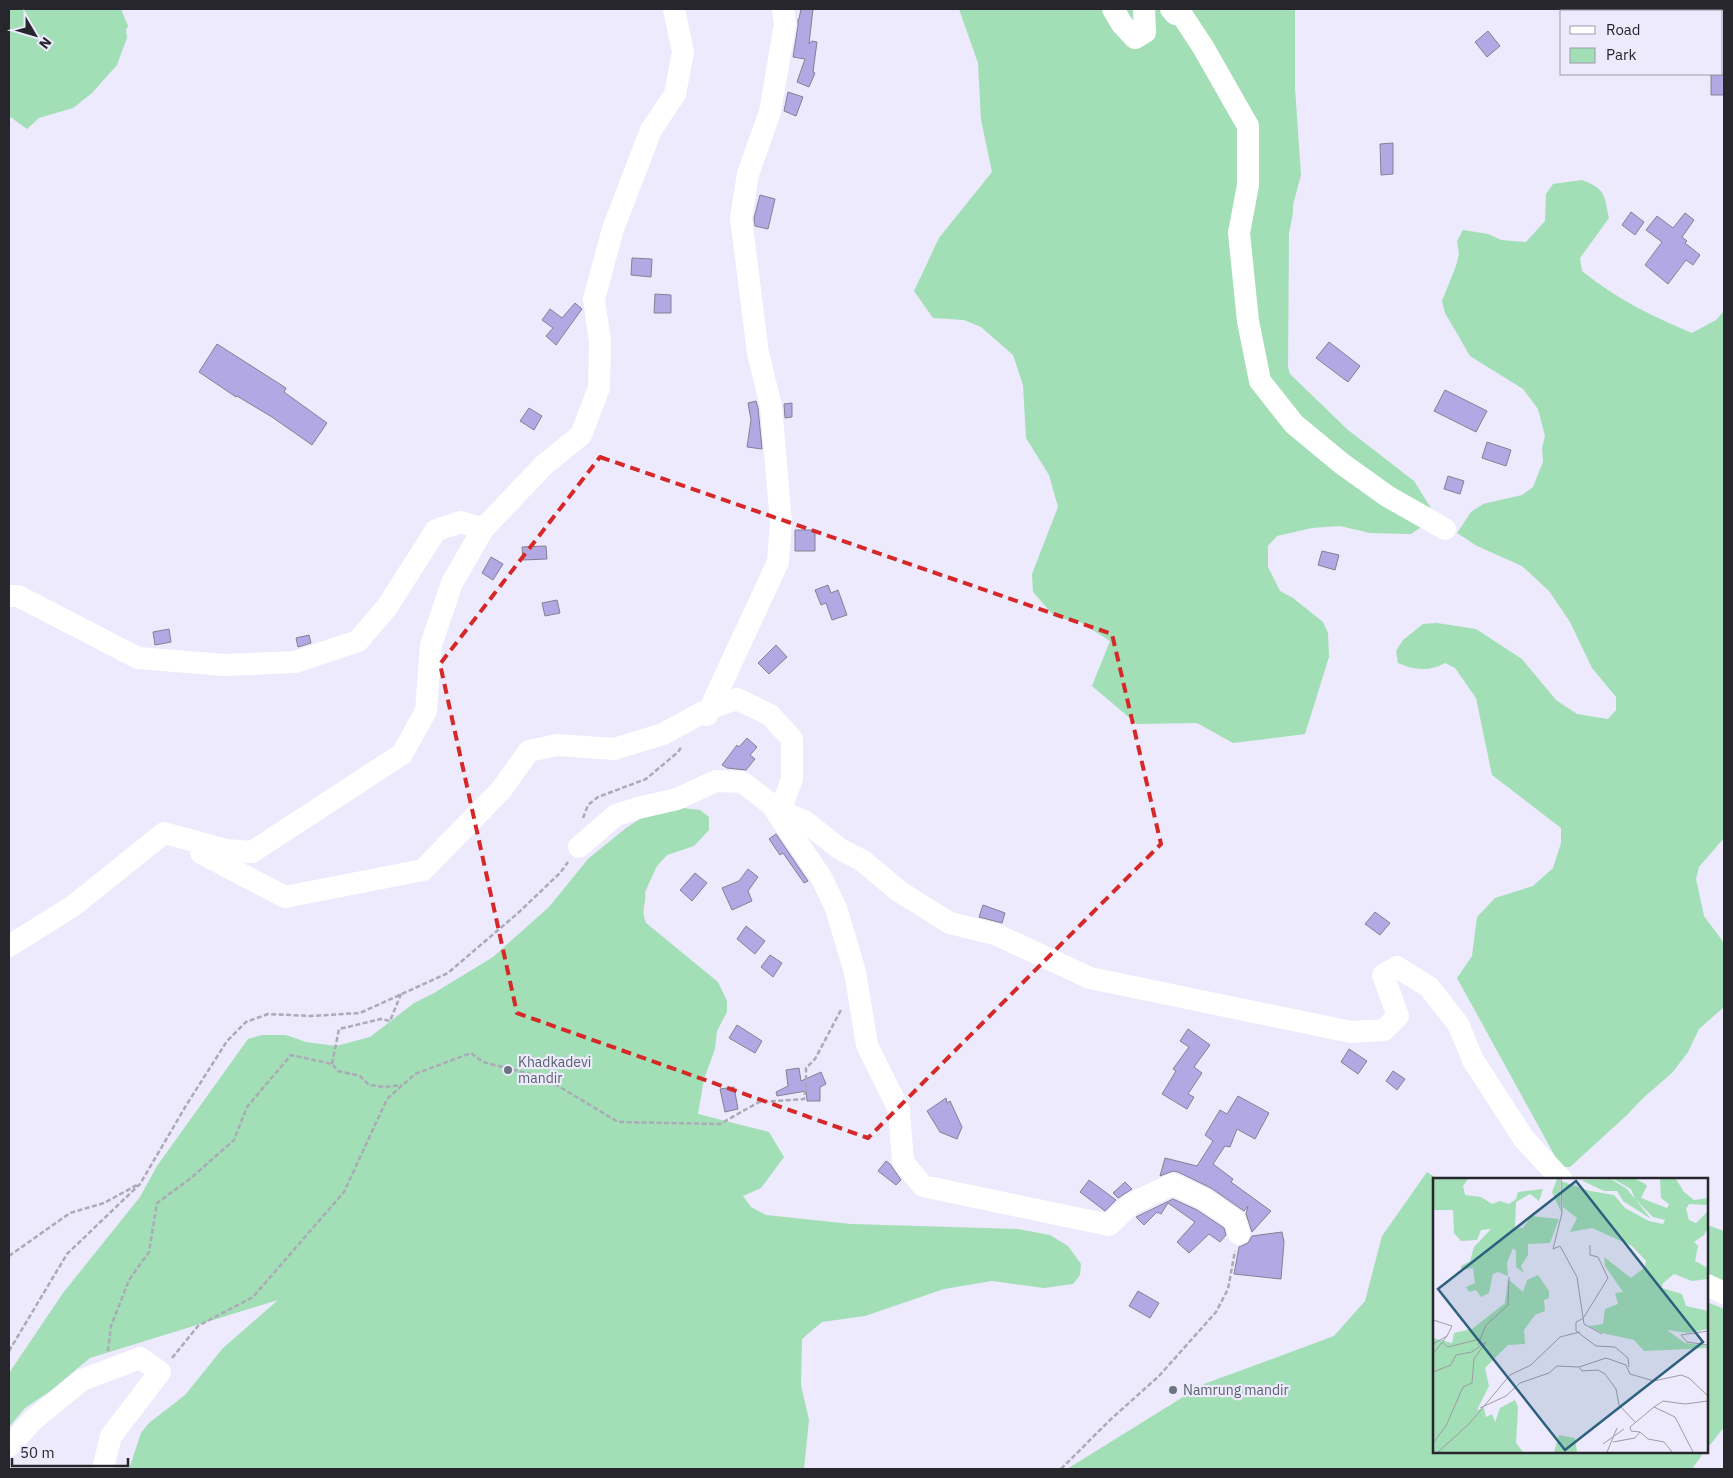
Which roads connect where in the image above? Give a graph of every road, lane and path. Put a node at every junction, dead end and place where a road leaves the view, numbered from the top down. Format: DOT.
graph roads {
  1 [pos="674,9"];
  2 [pos="782,9"];
  3 [pos="1113,9"];
  4 [pos="1144,9"];
  5 [pos="1179,11"];
  6 [pos="1445,529"];
  7 [pos="483,530"];
  8 [pos="9,596"];
  9 [pos="708,712"];
  10 [pos="683,745"];
  11 [pos="776,808"];
  12 [pos="583,819"];
  13 [pos="164,833"];
  14 [pos="579,847"];
  15 [pos="9,946"];
  16 [pos="401,994"];
  17 [pos="843,1006"];
  18 [pos="332,1064"];
  19 [pos="404,1084"];
  20 [pos="1560,1178"];
  21 [pos="140,1184"];
  22 [pos="1239,1234"];
  23 [pos="9,1256"];
  24 [pos="1708,1286"];
  25 [pos="1724,1294"];
  26 [pos="9,1351"];
  27 [pos="112,1369"];
  28 [pos="160,1372"];
  29 [pos="9,1446"];
  30 [pos="103,1469"];
  31 [pos="1061,1469"];
  1 -- 7 [label="street"];
  2 -- 9 [label="street"];
  3 -- 4 [label="street"];
  5 -- 6 [label="street"];
  7 -- 8 [label="street"];
  7 -- 13 [label="street"];
  9 -- 11 [label="street"];
  9 -- 13 [label="street"];
  10 -- 12 [label="path"];
  11 -- 14 [label="street"];
  11 -- 20 [label="street"];
  11 -- 22 [label="street"];
  13 -- 15 [label="street"];
  14 -- 16 [label="path"];
  16 -- 18 [label="path"];
  16 -- 21 [label="path"];
  17 -- 19 [label="path"];
  18 -- 19 [label="path"];
  18 -- 27 [label="path"];
  19 -- 28 [label="path"];
  21 -- 23 [label="path"];
  21 -- 26 [label="path"];
  22 -- 31 [label="path"];
  24 -- 25 [label="street"];
  27 -- 28 [label="street"];
  27 -- 29 [label="street"];
  28 -- 30 [label="street"];
}
